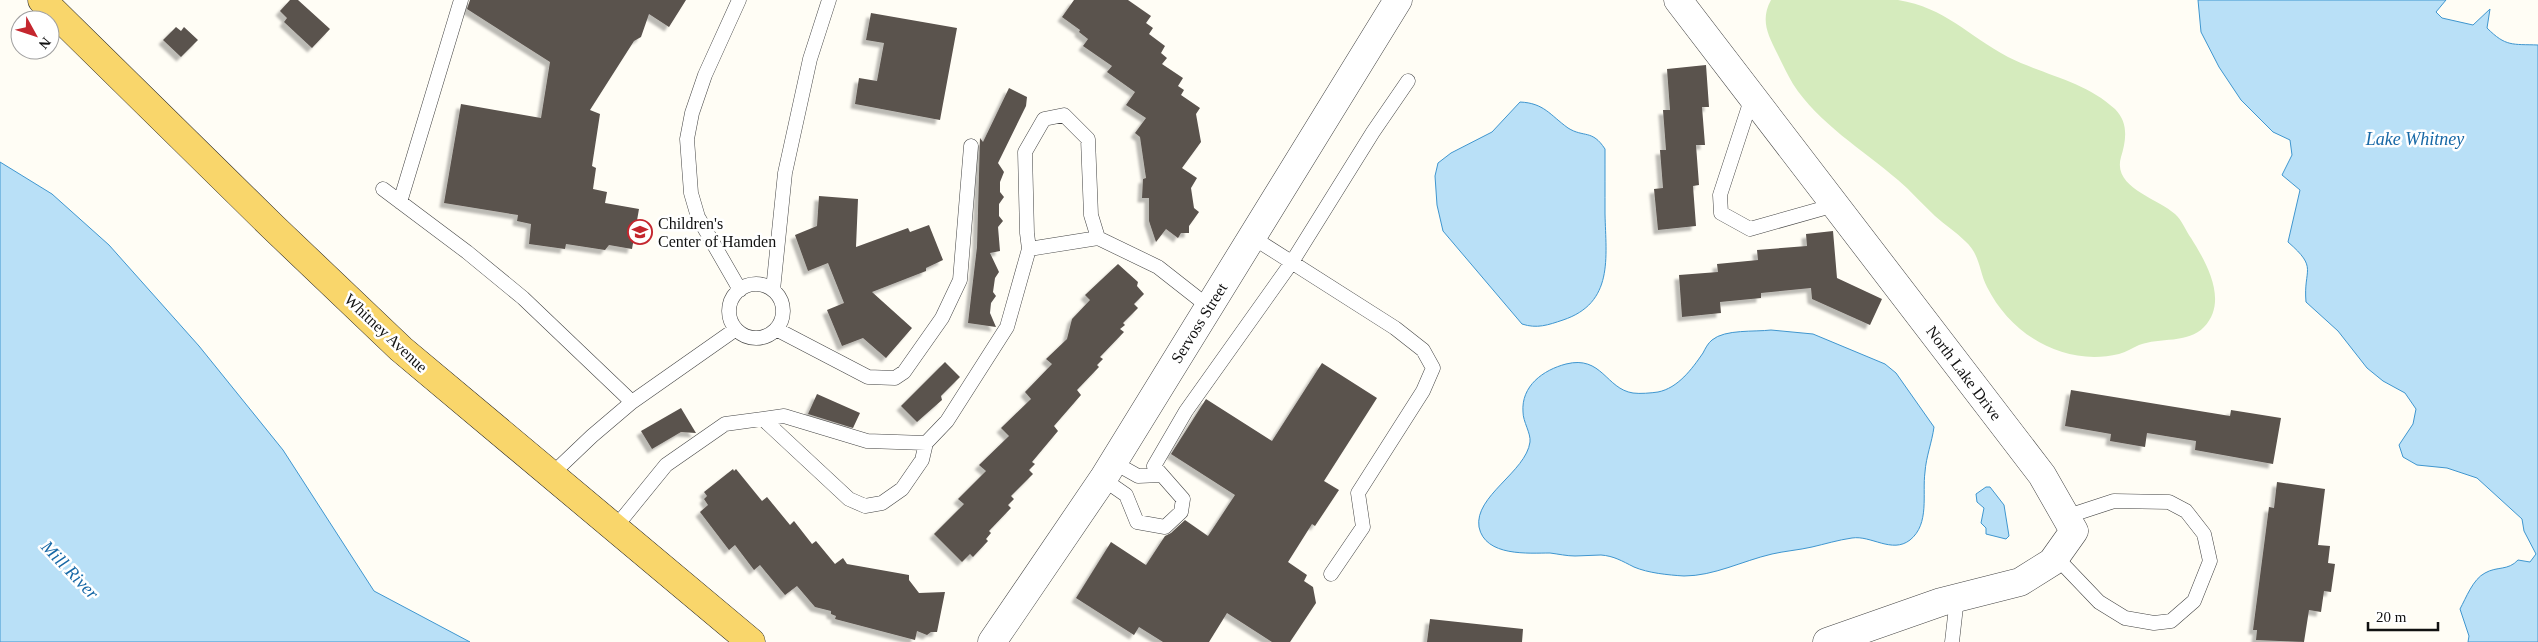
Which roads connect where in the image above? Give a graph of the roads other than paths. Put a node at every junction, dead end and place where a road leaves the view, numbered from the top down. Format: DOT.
graph roads {
  1 [pos="42,0"];
  2 [pos="461,0"];
  3 [pos="739,0"];
  4 [pos="829,0"];
  5 [pos="1398,0"];
  6 [pos="1678,0"];
  7 [pos="1408,82"];
  8 [pos="1752,97"];
  9 [pos="971,146"];
  10 [pos="383,189"];
  11 [pos="400,202"];
  12 [pos="1835,205"];
  13 [pos="1252,237"];
  14 [pos="1098,238"];
  15 [pos="1029,250"];
  16 [pos="1292,262"];
  17 [pos="740,290"];
  18 [pos="773,290"];
  19 [pos="1209,307"];
  20 [pos="736,329"];
  21 [pos="776,330"];
  22 [pos="632,402"];
  23 [pos="763,419"];
  24 [pos="926,442"];
  25 [pos="1108,470"];
  26 [pos="1162,475"];
  27 [pos="550,476"];
  28 [pos="2066,517"];
  29 [pos="614,529"];
  30 [pos="2056,557"];
  31 [pos="1331,574"];
  32 [pos="1957,598"];
  33 [pos="751,642"];
  34 [pos="992,642"];
  35 [pos="1827,642"];
  36 [pos="1952,642"];
  1 -- 27 [label="main road, Whitney Avenue"];
  2 -- 11 [label="lane"];
  3 -- 17 [label="lane"];
  4 -- 18 [label="lane"];
  5 -- 13 [label="street, Servoss Street"];
  6 -- 8 [label="street, North Lake Drive"];
  7 -- 16 [label="lane"];
  8 -- 12 [label="street, North Lake Drive"];
  8 -- 12 [label="lane"];
  9 -- 21 [label="lane"];
  10 -- 11 [label="lane"];
  11 -- 22 [label="lane"];
  12 -- 28 [label="street, North Lake Drive"];
  13 -- 16 [label="lane"];
  13 -- 19 [label="street, Servoss Street"];
  14 -- 15 [label="lane"];
  14 -- 15 [label="lane"];
  14 -- 19 [label="lane"];
  15 -- 24 [label="lane"];
  16 -- 26 [label="lane"];
  16 -- 31 [label="lane"];
  17 -- 18 [label="lane"];
  17 -- 20 [label="lane"];
  18 -- 21 [label="lane"];
  19 -- 25 [label="street, Servoss Street"];
  20 -- 21 [label="lane"];
  20 -- 22 [label="lane"];
  22 -- 27 [label="lane"];
  23 -- 24 [label="lane"];
  23 -- 24 [label="lane"];
  23 -- 29 [label="lane"];
  25 -- 26 [label="lane"];
  25 -- 26 [label="lane"];
  25 -- 34 [label="street, Servoss Street"];
  27 -- 29 [label="main road, Whitney Avenue"];
  28 -- 30 [label="street, North Lake Drive"];
  28 -- 30 [label="lane"];
  29 -- 33 [label="main road, Whitney Avenue"];
  30 -- 32 [label="street, North Lake Drive"];
  32 -- 35 [label="street, North Lake Drive"];
  32 -- 36 [label="lane"];
}
